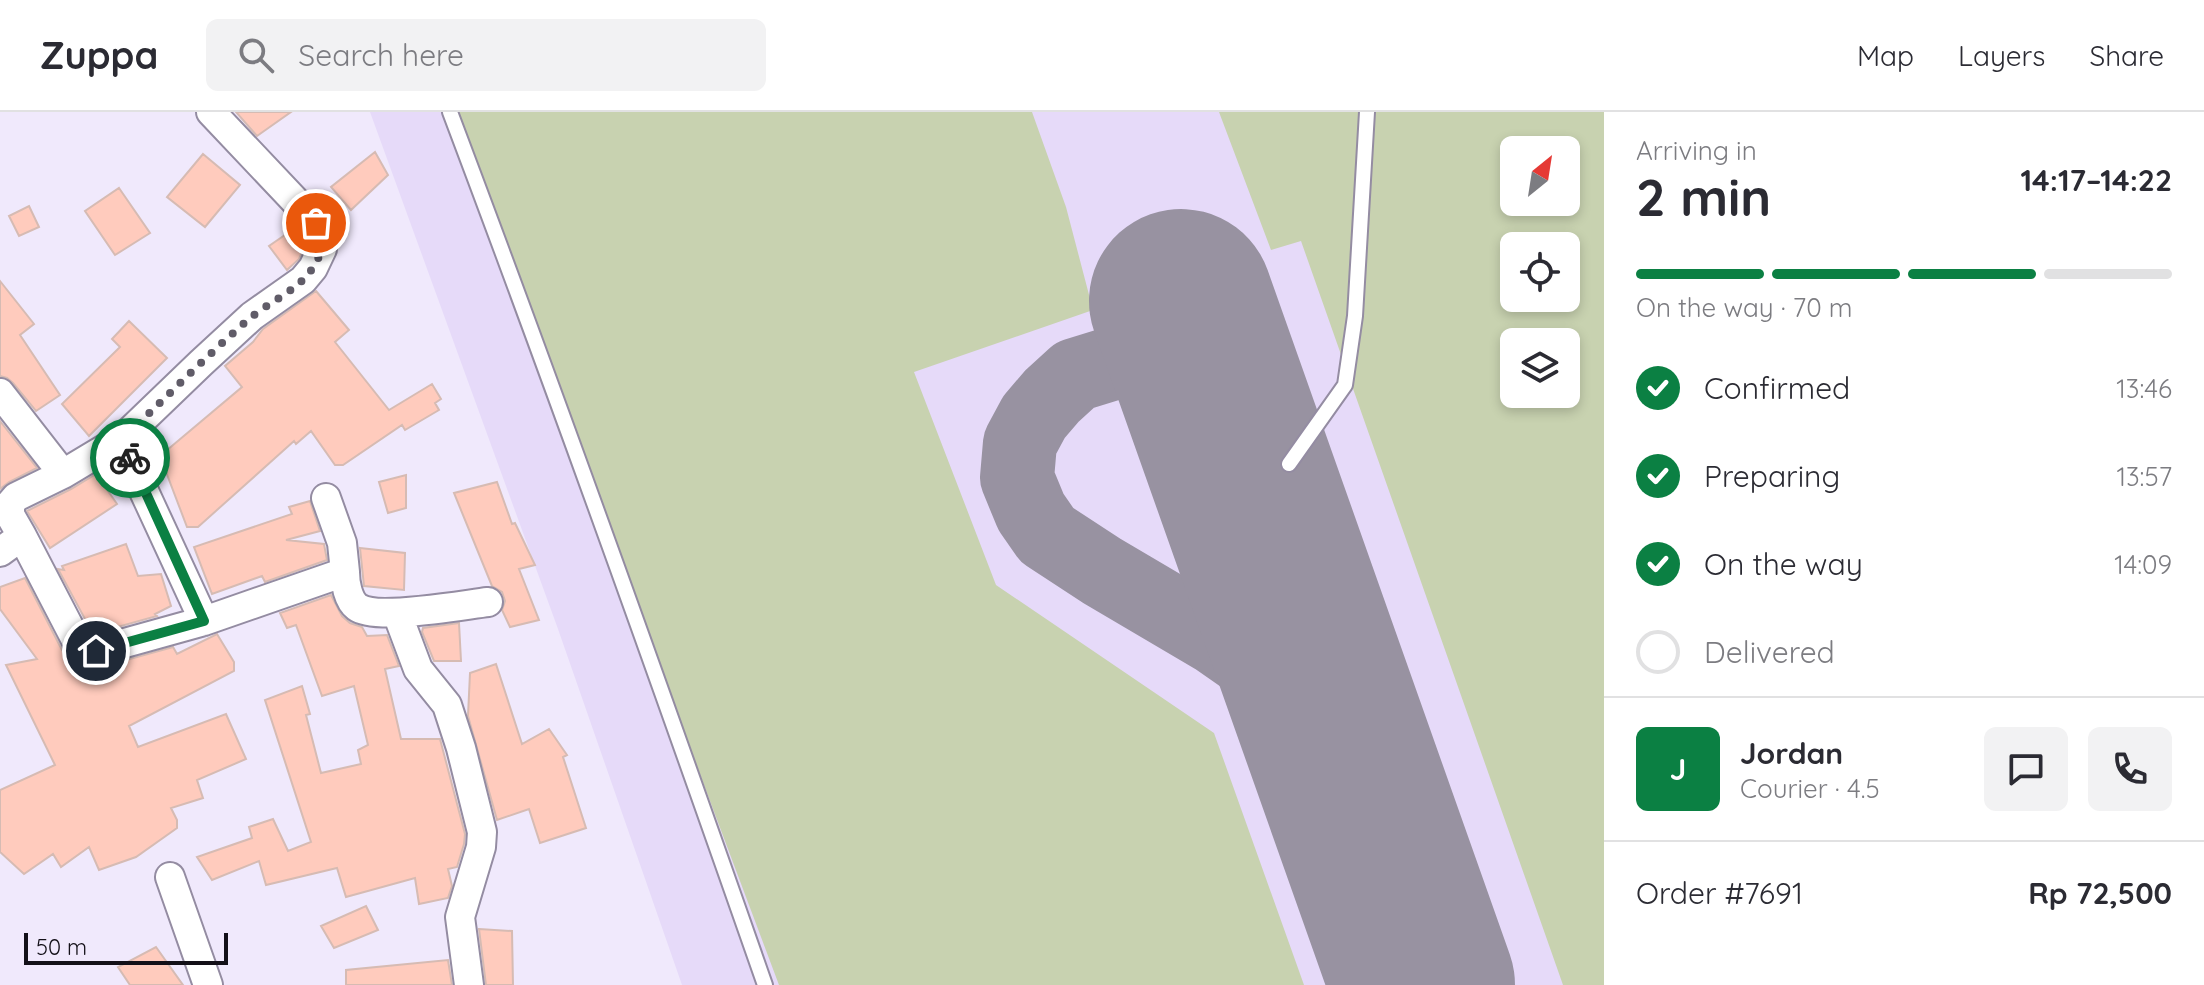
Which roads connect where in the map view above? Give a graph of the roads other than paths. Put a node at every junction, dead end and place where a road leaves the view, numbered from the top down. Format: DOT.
graph roads {
  1 [pos="211,112"];
  2 [pos="450,112"];
  3 [pos="1367,112"];
  4 [pos="0,393"];
  5 [pos="123,438"];
  6 [pos="1289,464"];
  7 [pos="63,474"];
  8 [pos="326,498"];
  9 [pos="8,526"];
  10 [pos="345,572"];
  11 [pos="488,602"];
  12 [pos="397,613"];
  13 [pos="204,621"];
  14 [pos="170,877"];
  15 [pos="208,985"];
  16 [pos="469,985"];
  17 [pos="765,985"];
  1 -- 5 [label="street"];
  2 -- 17 [label="lane"];
  3 -- 6 [label="lane"];
  4 -- 7 [label="street"];
  5 -- 7 [label="street"];
  5 -- 13 [label="street"];
  7 -- 9 [label="street"];
  8 -- 10 [label="street"];
  9 -- 13 [label="street"];
  10 -- 12 [label="street"];
  10 -- 13 [label="street"];
  11 -- 12 [label="street"];
  12 -- 16 [label="street"];
  14 -- 15 [label="street"];
}
